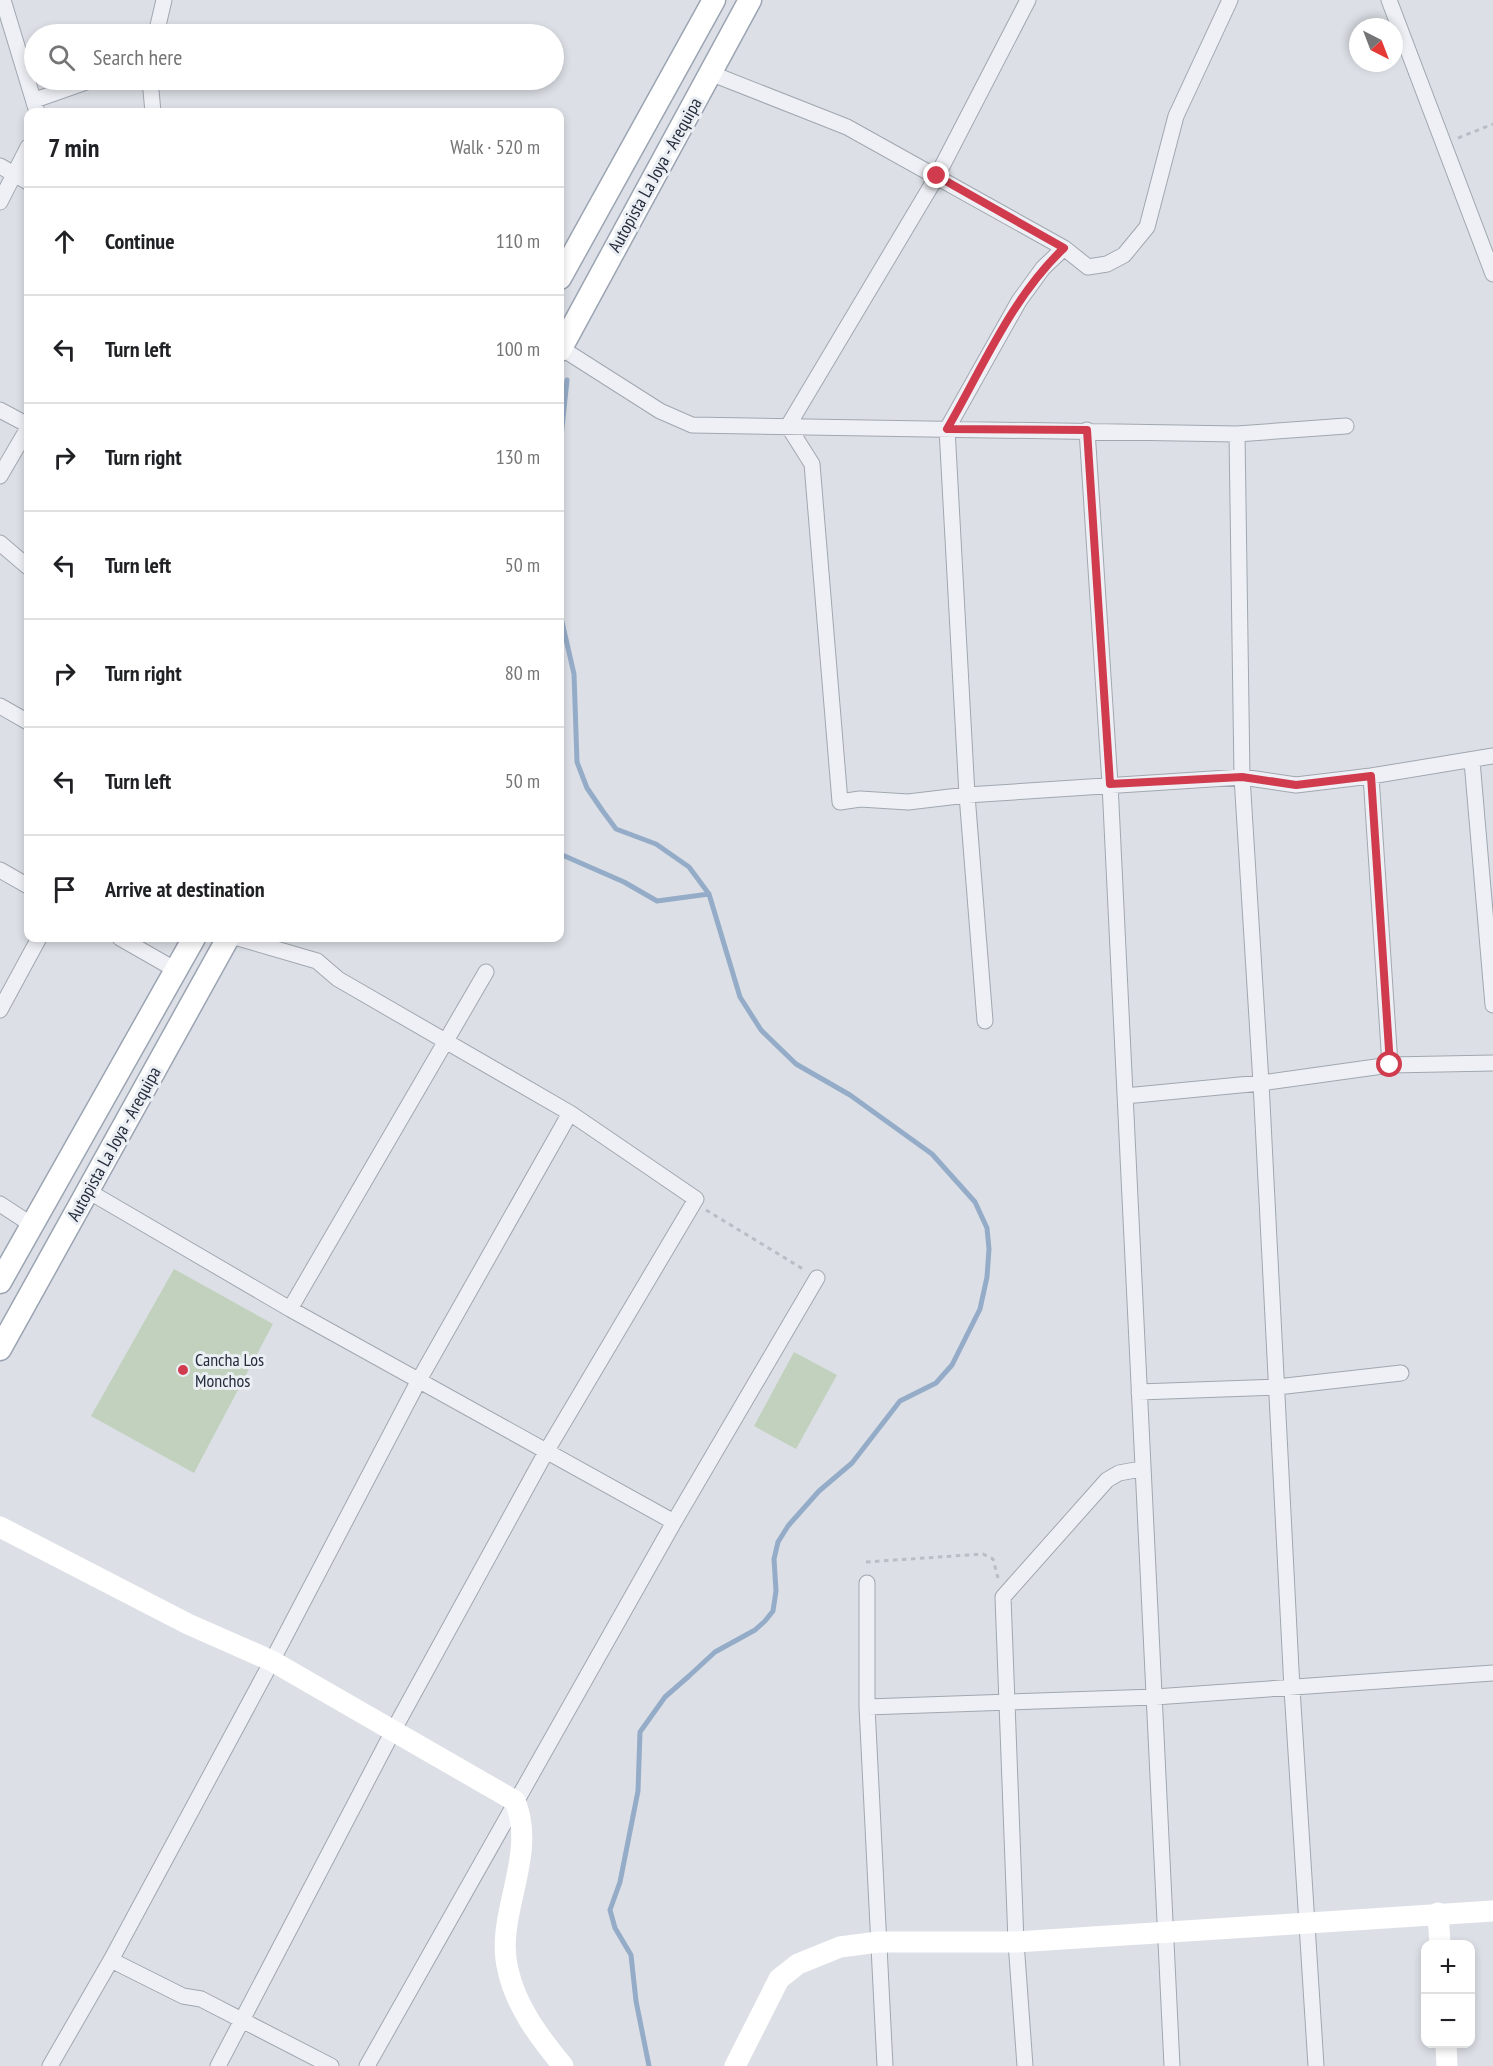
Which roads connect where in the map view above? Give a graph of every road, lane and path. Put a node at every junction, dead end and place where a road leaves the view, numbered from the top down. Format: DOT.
graph roads {
  1 [pos="3,0"];
  2 [pos="164,0"];
  3 [pos="714,0"];
  4 [pos="750,0"];
  5 [pos="1028,0"];
  6 [pos="1230,0"];
  7 [pos="1389,0"];
  8 [pos="158,24"];
  9 [pos="24,67"];
  10 [pos="710,73"];
  11 [pos="31,90"];
  12 [pos="70,90"];
  13 [pos="151,90"];
  14 [pos="36,106"];
  15 [pos="153,108"];
  16 [pos="1493,124"];
  17 [pos="1442,143"];
  18 [pos="0,166"];
  19 [pos="937,176"];
  20 [pos="22,178"];
  21 [pos="0,202"];
  22 [pos="1064,248"];
  23 [pos="564,271"];
  24 [pos="1493,274"];
  25 [pos="564,342"];
  26 [pos="564,351"];
  27 [pos="0,410"];
  28 [pos="24,424"];
  29 [pos="788,426"];
  30 [pos="1346,426"];
  31 [pos="947,429"];
  32 [pos="1087,430"];
  33 [pos="24,433"];
  34 [pos="1237,434"];
  35 [pos="0,476"];
  36 [pos="0,543"];
  37 [pos="24,565"];
  38 [pos="0,706"];
  39 [pos="24,720"];
  40 [pos="1493,756"];
  41 [pos="1472,761"];
  42 [pos="1371,776"];
  43 [pos="1242,777"];
  44 [pos="1110,784"];
  45 [pos="968,795"];
  46 [pos="0,870"];
  47 [pos="24,884"];
  48 [pos="37,942"];
  49 [pos="127,942"];
  50 [pos="192,942"];
  51 [pos="226,942"];
  52 [pos="252,942"];
  53 [pos="176,970"];
  54 [pos="486,972"];
  55 [pos="1493,1005"];
  56 [pos="0,1010"];
  57 [pos="985,1021"];
  58 [pos="444,1039"];
  59 [pos="1493,1063"];
  60 [pos="1390,1065"];
  61 [pos="1261,1083"];
  62 [pos="1125,1096"];
  63 [pos="570,1113"];
  64 [pos="88,1191"];
  65 [pos="696,1199"];
  66 [pos="0,1204"];
  67 [pos="32,1225"];
  68 [pos="818,1278"];
  69 [pos="0,1282"];
  70 [pos="290,1309"];
  71 [pos="0,1349"];
  72 [pos="1401,1373"];
  73 [pos="419,1380"];
  74 [pos="1277,1387"];
  75 [pos="1139,1392"];
  76 [pos="546,1452"];
  77 [pos="1141,1469"];
  78 [pos="674,1522"];
  79 [pos="0,1527"];
  80 [pos="866,1562"];
  81 [pos="867,1583"];
  82 [pos="1003,1597"];
  83 [pos="272,1661"];
  84 [pos="1493,1673"];
  85 [pos="1292,1689"];
  86 [pos="1155,1697"];
  87 [pos="1008,1701"];
  88 [pos="867,1707"];
  89 [pos="393,1731"];
  90 [pos="515,1802"];
  91 [pos="1493,1911"];
  92 [pos="1438,1913"];
  93 [pos="1307,1924"];
  94 [pos="1166,1934"];
  95 [pos="1440,1940"];
  96 [pos="878,1942"];
  97 [pos="1016,1942"];
  98 [pos="111,1960"];
  99 [pos="243,2020"];
  100 [pos="1446,2048"];
  101 [pos="50,2066"];
  102 [pos="218,2066"];
  103 [pos="331,2066"];
  104 [pos="367,2066"];
  105 [pos="563,2066"];
  106 [pos="735,2066"];
  107 [pos="885,2066"];
  108 [pos="1025,2066"];
  109 [pos="1172,2066"];
  110 [pos="1316,2066"];
  111 [pos="1447,2066"];
  1 -- 9 [label="street"];
  2 -- 8 [label="street"];
  3 -- 23 [label="main road, Autopista La Joya - Arequipa"];
  4 -- 10 [label="main road, Autopista La Joya - Arequipa"];
  5 -- 19 [label="street"];
  6 -- 22 [label="street"];
  7 -- 17 [label="street"];
  10 -- 19 [label="street"];
  10 -- 25 [label="main road, Autopista La Joya - Arequipa"];
  11 -- 14 [label="street"];
  12 -- 14 [label="street"];
  13 -- 15 [label="street"];
  16 -- 17 [label="path"];
  17 -- 24 [label="street"];
  18 -- 20 [label="street"];
  19 -- 22 [label="street"];
  19 -- 29 [label="street"];
  20 -- 21 [label="street"];
  22 -- 31 [label="street"];
  26 -- 29 [label="street"];
  27 -- 28 [label="street"];
  29 -- 31 [label="street"];
  29 -- 45 [label="street"];
  30 -- 34 [label="street"];
  31 -- 32 [label="street"];
  31 -- 45 [label="street"];
  32 -- 34 [label="street"];
  32 -- 44 [label="street"];
  33 -- 35 [label="street"];
  34 -- 43 [label="street"];
  36 -- 37 [label="street"];
  38 -- 39 [label="street"];
  40 -- 41 [label="street"];
  41 -- 42 [label="street"];
  41 -- 55 [label="street"];
  42 -- 43 [label="street"];
  42 -- 60 [label="street"];
  43 -- 44 [label="street"];
  43 -- 61 [label="street"];
  44 -- 45 [label="street"];
  44 -- 62 [label="street"];
  45 -- 57 [label="street"];
  46 -- 47 [label="street"];
  48 -- 56 [label="street"];
  49 -- 53 [label="street"];
  50 -- 53 [label="main road, Autopista La Joya - Arequipa"];
  51 -- 64 [label="main road, Autopista La Joya - Arequipa"];
  52 -- 58 [label="street"];
  53 -- 67 [label="main road, Autopista La Joya - Arequipa"];
  54 -- 58 [label="street"];
  58 -- 63 [label="street"];
  58 -- 70 [label="street"];
  59 -- 60 [label="street"];
  60 -- 61 [label="street"];
  61 -- 62 [label="street"];
  61 -- 74 [label="street"];
  62 -- 75 [label="street"];
  63 -- 65 [label="street"];
  63 -- 73 [label="street"];
  64 -- 70 [label="street"];
  64 -- 71 [label="main road, Autopista La Joya - Arequipa"];
  65 -- 68 [label="path"];
  65 -- 76 [label="street"];
  66 -- 67 [label="street"];
  67 -- 69 [label="main road, Autopista La Joya - Arequipa"];
  68 -- 78 [label="street"];
  70 -- 73 [label="street"];
  72 -- 74 [label="street"];
  73 -- 76 [label="street"];
  73 -- 83 [label="street"];
  74 -- 75 [label="street"];
  74 -- 85 [label="street"];
  75 -- 77 [label="street"];
  76 -- 78 [label="street"];
  76 -- 89 [label="street"];
  77 -- 82 [label="street"];
  77 -- 86 [label="street"];
  78 -- 90 [label="street"];
  79 -- 83 [label="street"];
  80 -- 82 [label="path"];
  81 -- 88 [label="street"];
  82 -- 87 [label="street"];
  83 -- 89 [label="street"];
  83 -- 98 [label="street"];
  84 -- 85 [label="street"];
  85 -- 86 [label="street"];
  85 -- 93 [label="street"];
  86 -- 87 [label="street"];
  86 -- 94 [label="street"];
  87 -- 88 [label="street"];
  87 -- 97 [label="street"];
  88 -- 96 [label="street"];
  89 -- 90 [label="street"];
  89 -- 99 [label="street"];
  90 -- 104 [label="street"];
  90 -- 105 [label="street"];
  91 -- 92 [label="street"];
  92 -- 93 [label="street"];
  92 -- 95 [label="street"];
  93 -- 94 [label="street"];
  93 -- 110 [label="street"];
  94 -- 97 [label="street"];
  94 -- 109 [label="street"];
  96 -- 97 [label="street"];
  96 -- 106 [label="street"];
  96 -- 107 [label="street"];
  97 -- 108 [label="street"];
  98 -- 99 [label="street"];
  98 -- 101 [label="street"];
  99 -- 102 [label="street"];
  99 -- 103 [label="street"];
  100 -- 111 [label="street"];
}
